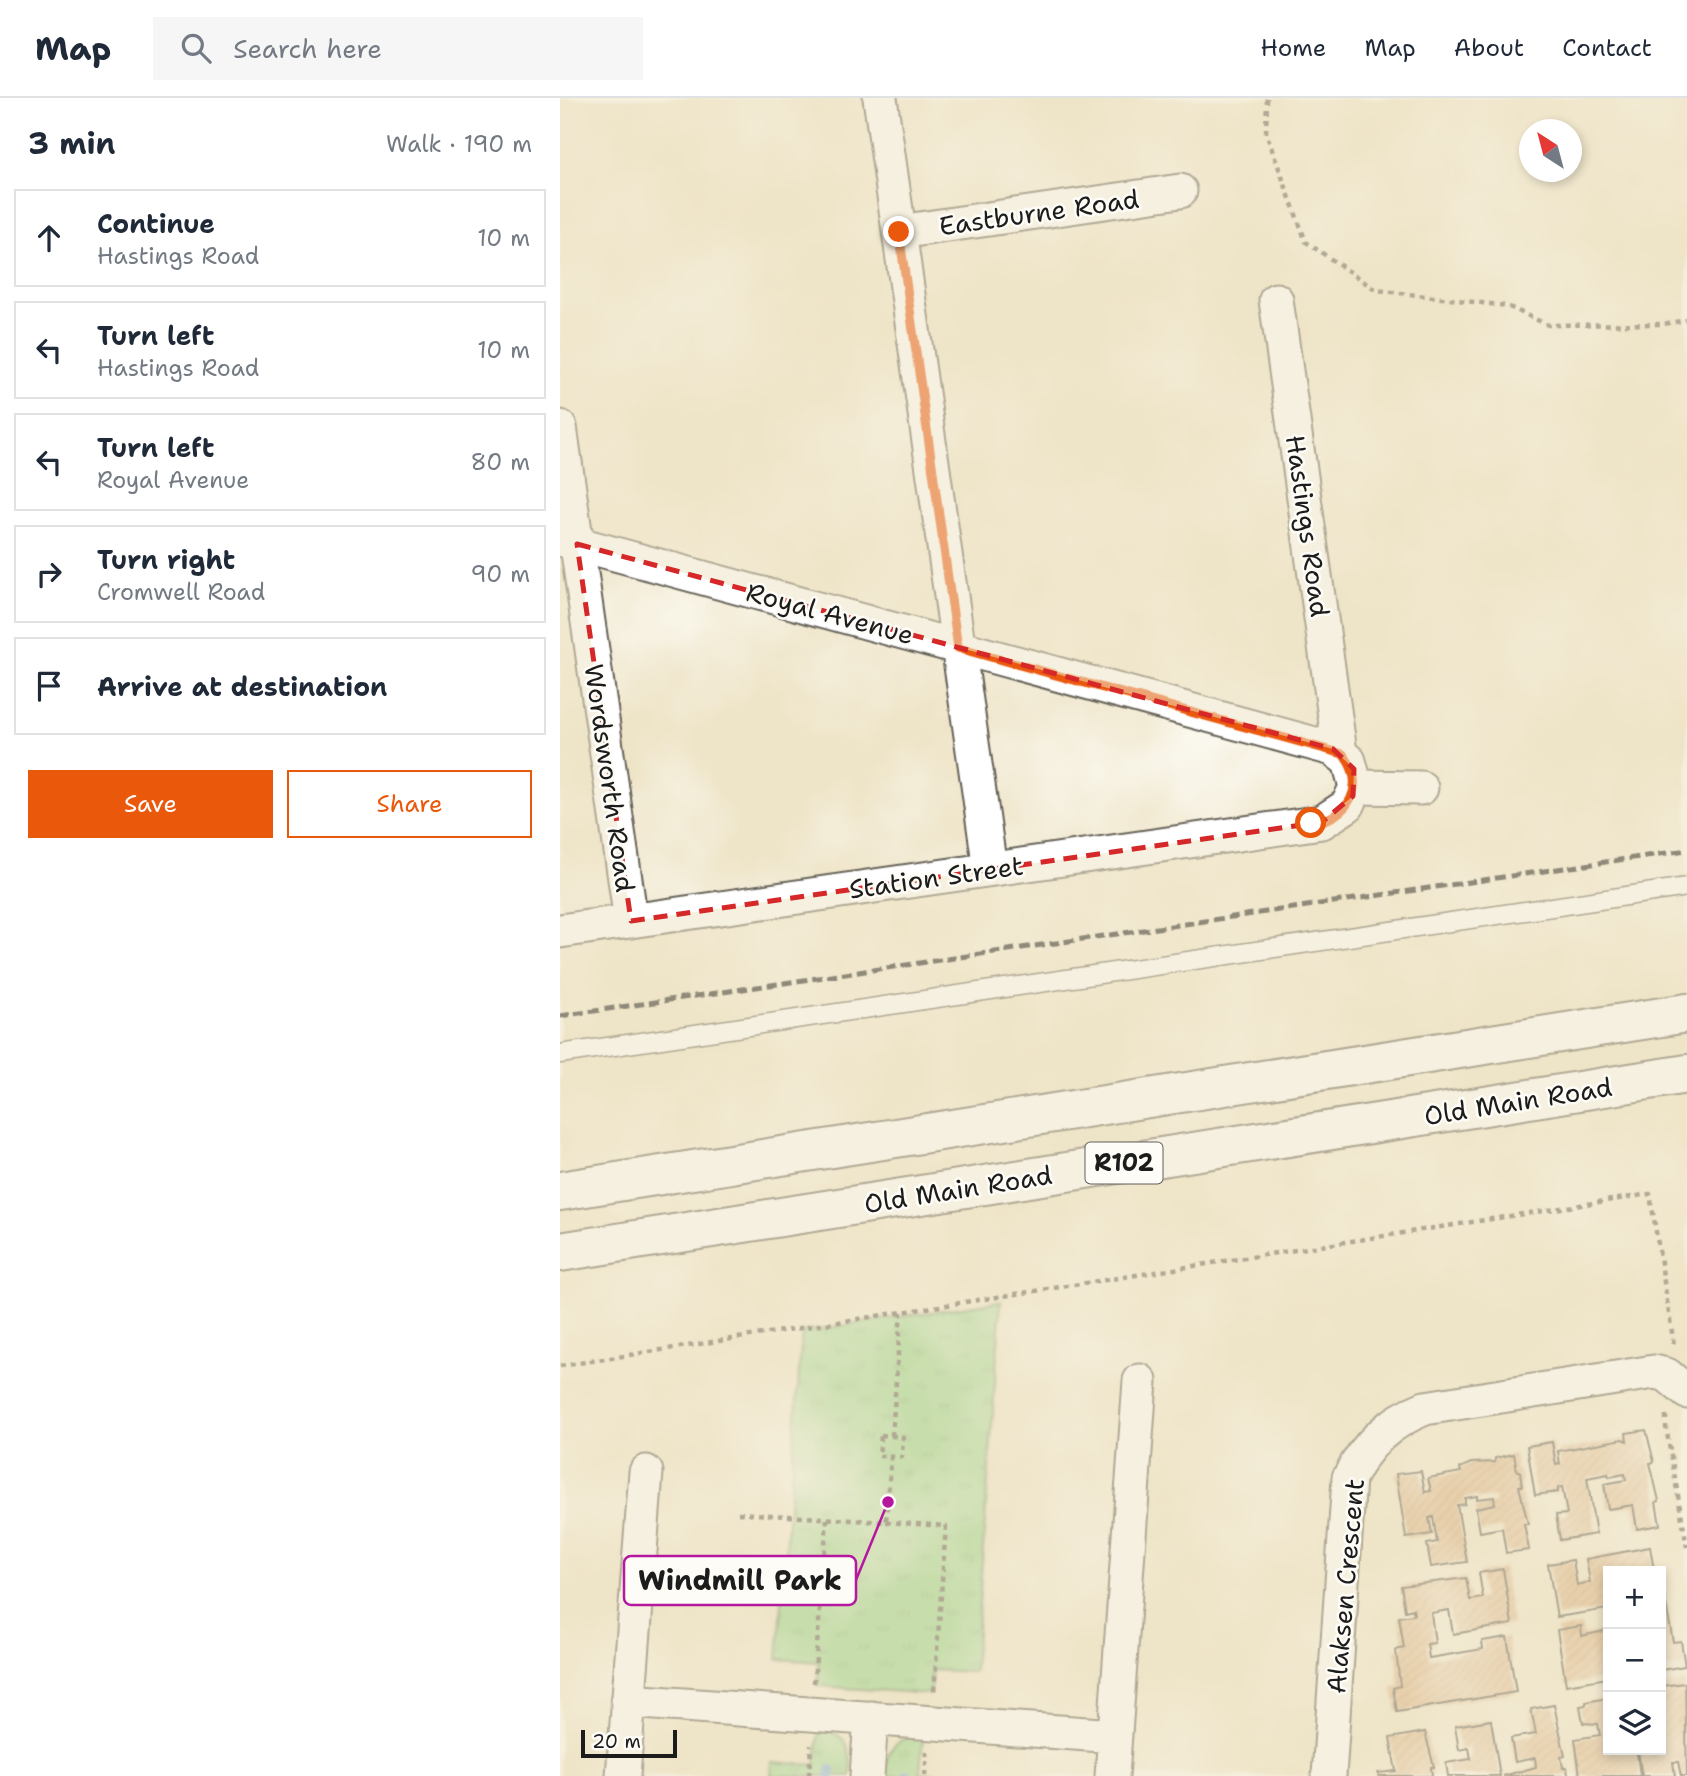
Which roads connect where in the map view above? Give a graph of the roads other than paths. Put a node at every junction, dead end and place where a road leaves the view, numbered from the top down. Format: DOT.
graph roads {
  1 [pos="880,98"];
  2 [pos="1180,191"];
  3 [pos="899,232"];
  4 [pos="1276,300"];
  5 [pos="560,427"];
  6 [pos="568,542"];
  7 [pos="958,648"];
  8 [pos="1342,753"];
  9 [pos="1356,787"];
  10 [pos="1421,788"];
  11 [pos="990,869"];
  12 [pos="1687,887"];
  13 [pos="631,921"];
  14 [pos="560,931"];
  15 [pos="1687,1013"];
  16 [pos="560,1054"];
  17 [pos="1687,1074"];
  18 [pos="560,1191"];
  19 [pos="560,1252"];
  20 [pos="1140,1381"];
  21 [pos="1684,1388"];
  22 [pos="646,1472"];
  23 [pos="628,1701"];
  24 [pos="871,1718"];
  25 [pos="1115,1736"];
  26 [pos="623,1776"];
  27 [pos="867,1776"];
  28 [pos="1112,1776"];
  29 [pos="1329,1776"];
  1 -- 3 [label="street"];
  2 -- 3 [label="street, Eastburne Road"];
  3 -- 7 [label="street"];
  4 -- 8 [label="street, Hastings Road"];
  5 -- 6 [label="street, Wordsworth Road"];
  6 -- 7 [label="street, Royal Avenue"];
  6 -- 13 [label="street, Wordsworth Road"];
  7 -- 8 [label="street, Royal Avenue"];
  7 -- 11 [label="street"];
  8 -- 9 [label="street, Hastings Road"];
  9 -- 10 [label="street"];
  9 -- 11 [label="street, Station Street"];
  11 -- 13 [label="street, Station Street"];
  12 -- 16 [label="lane"];
  13 -- 14 [label="street, Station Street"];
  15 -- 18 [label="main road, R102"];
  17 -- 19 [label="main road, Old Main Road / R102"];
  20 -- 25 [label="street"];
  21 -- 29 [label="street, Alaksen Crescent"];
  22 -- 23 [label="street"];
  23 -- 24 [label="street"];
  23 -- 26 [label="street"];
  24 -- 25 [label="street"];
  24 -- 27 [label="street"];
  25 -- 28 [label="street"];
}
